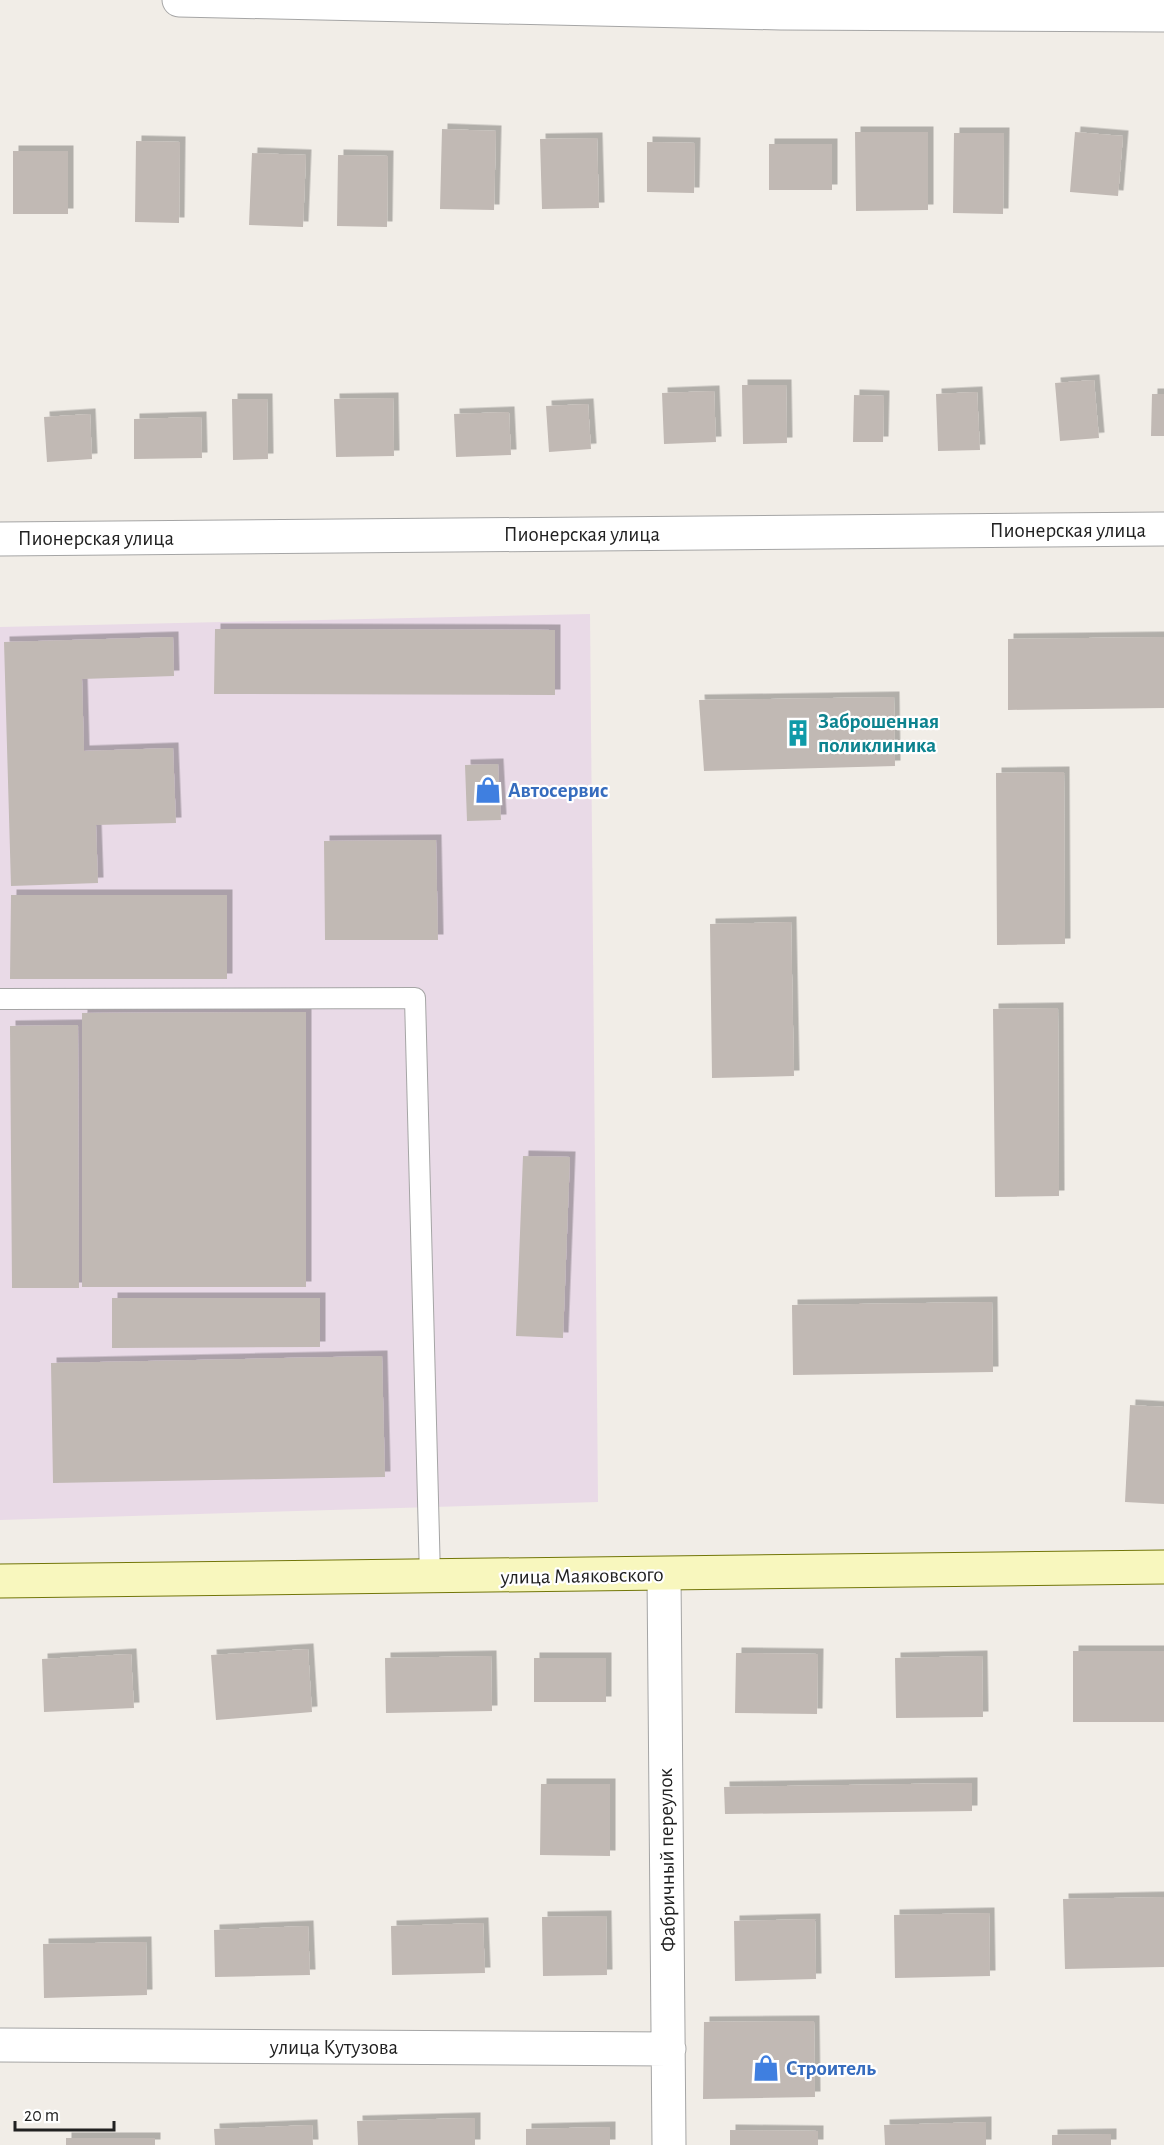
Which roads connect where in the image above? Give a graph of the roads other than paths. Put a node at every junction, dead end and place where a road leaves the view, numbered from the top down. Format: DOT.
graph roads {
  1 [pos="179,0"];
  2 [pos="750,0"];
  3 [pos="781,13"];
  4 [pos="1164,15"];
  5 [pos="1164,529"];
  6 [pos="0,539"];
  7 [pos="0,999"];
  8 [pos="1164,1566"];
  9 [pos="664,1575"];
  10 [pos="430,1577"];
  11 [pos="0,1581"];
  12 [pos="0,2045"];
  13 [pos="669,2049"];
  14 [pos="669,2145"];
  1 -- 3 [label="street"];
  2 -- 3 [label="street"];
  3 -- 4 [label="street"];
  5 -- 6 [label="street, Пионерская улица"];
  7 -- 10 [label="lane"];
  8 -- 9 [label="main road, улица Маяковского"];
  9 -- 10 [label="main road, улица Маяковского"];
  9 -- 13 [label="street, Фабричный переулок"];
  10 -- 11 [label="main road, улица Маяковского"];
  12 -- 13 [label="street, улица Кутузова"];
  13 -- 14 [label="street, Фабричный переулок"];
}
